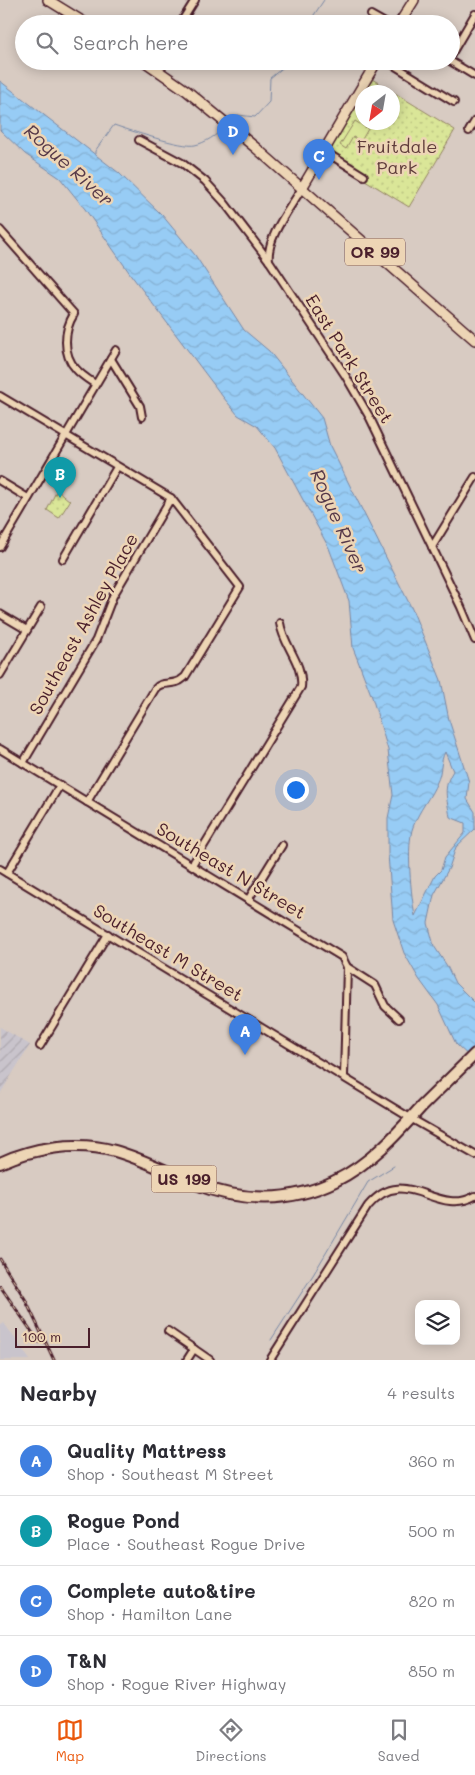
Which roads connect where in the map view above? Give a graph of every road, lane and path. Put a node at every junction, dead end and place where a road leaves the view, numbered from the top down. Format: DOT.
graph roads {
  1 [pos="48,0"];
  2 [pos="195,0"];
  3 [pos="414,0"];
  4 [pos="475,14"];
  5 [pos="72,15"];
  6 [pos="186,15"];
  7 [pos="405,15"];
  8 [pos="460,40"];
  9 [pos="460,67"];
  10 [pos="163,70"];
  11 [pos="372,70"];
  12 [pos="402,70"];
  13 [pos="475,76"];
  14 [pos="454,102"];
  15 [pos="475,120"];
  16 [pos="469,131"];
  17 [pos="139,140"];
  18 [pos="324,151"];
  19 [pos="364,176"];
  20 [pos="302,188"];
  21 [pos="0,230"];
  22 [pos="270,262"];
  23 [pos="475,340"];
  24 [pos="116,350"];
  25 [pos="111,359"];
  26 [pos="95,384"];
  27 [pos="0,396"];
  28 [pos="142,417"];
  29 [pos="66,436"];
  30 [pos="117,467"];
  31 [pos="475,477"];
  32 [pos="0,481"];
  33 [pos="28,498"];
  34 [pos="171,498"];
  35 [pos="0,547"];
  36 [pos="432,547"];
  37 [pos="63,559"];
  38 [pos="41,607"];
  39 [pos="0,614"];
  40 [pos="280,623"];
  41 [pos="27,630"];
  42 [pos="475,640"];
  43 [pos="0,675"];
  44 [pos="0,749"];
  45 [pos="23,763"];
  46 [pos="60,785"];
  47 [pos="87,802"];
  48 [pos="282,845"];
  49 [pos="192,865"];
  50 [pos="0,869"];
  51 [pos="7,873"];
  52 [pos="248,900"];
  53 [pos="108,934"];
  54 [pos="347,967"];
  55 [pos="399,1019"];
  56 [pos="40,1046"];
  57 [pos="475,1054"];
  58 [pos="344,1076"];
  59 [pos="412,1119"];
  60 [pos="475,1155"];
  61 [pos="0,1163"];
  62 [pos="475,1196"];
  63 [pos="168,1331"];
  64 [pos="194,1349"];
  65 [pos="188,1360"];
  66 [pos="210,1360"];
  67 [pos="270,1360"];
  1 -- 5 [label="main road"];
  2 -- 6 [label="street"];
  3 -- 7 [label="main road"];
  4 -- 8 [label="street"];
  9 -- 13 [label="street"];
  10 -- 20 [label="main road, OR 99"];
  11 -- 18 [label="main road"];
  12 -- 14 [label="street"];
  15 -- 16 [label="street"];
  17 -- 22 [label="street, East Park Street"];
  18 -- 19 [label="street"];
  18 -- 20 [label="main road"];
  20 -- 22 [label="street"];
  20 -- 23 [label="main road, OR 99"];
  21 -- 26 [label="street"];
  22 -- 36 [label="street, East Park Street"];
  24 -- 25 [label="street"];
  25 -- 26 [label="street"];
  25 -- 28 [label="street"];
  26 -- 29 [label="street"];
  27 -- 29 [label="street"];
  29 -- 30 [label="street"];
  29 -- 33 [label="street"];
  30 -- 34 [label="street"];
  30 -- 37 [label="street"];
  31 -- 36 [label="street"];
  32 -- 33 [label="street"];
  33 -- 35 [label="street"];
  34 -- 45 [label="street, Southeast Ashley Place"];
  34 -- 47 [label="street"];
  36 -- 42 [label="street, East Park Street"];
  38 -- 41 [label="street"];
  39 -- 41 [label="street"];
  40 -- 49 [label="street"];
  41 -- 43 [label="street"];
  44 -- 45 [label="street, Southeast N Street"];
  45 -- 46 [label="street, Southeast N Street"];
  46 -- 47 [label="street, Southeast N Street"];
  46 -- 51 [label="street"];
  47 -- 49 [label="street, Southeast N Street"];
  48 -- 52 [label="street"];
  49 -- 52 [label="street, Southeast N Street"];
  50 -- 51 [label="street, Southeast M Street"];
  51 -- 53 [label="street, Southeast M Street"];
  52 -- 54 [label="street, Southeast N Street"];
  53 -- 56 [label="street"];
  53 -- 58 [label="street, Southeast M Street"];
  54 -- 55 [label="street, Southeast N Street"];
  54 -- 58 [label="street"];
  57 -- 59 [label="highway, US 199"];
  58 -- 59 [label="street, Southeast M Street"];
  59 -- 60 [label="street, Southeast M Street"];
  59 -- 61 [label="highway, US 199"];
  62 -- 67 [label="street"];
  63 -- 64 [label="street"];
  64 -- 65 [label="street"];
  64 -- 66 [label="street"];
}
